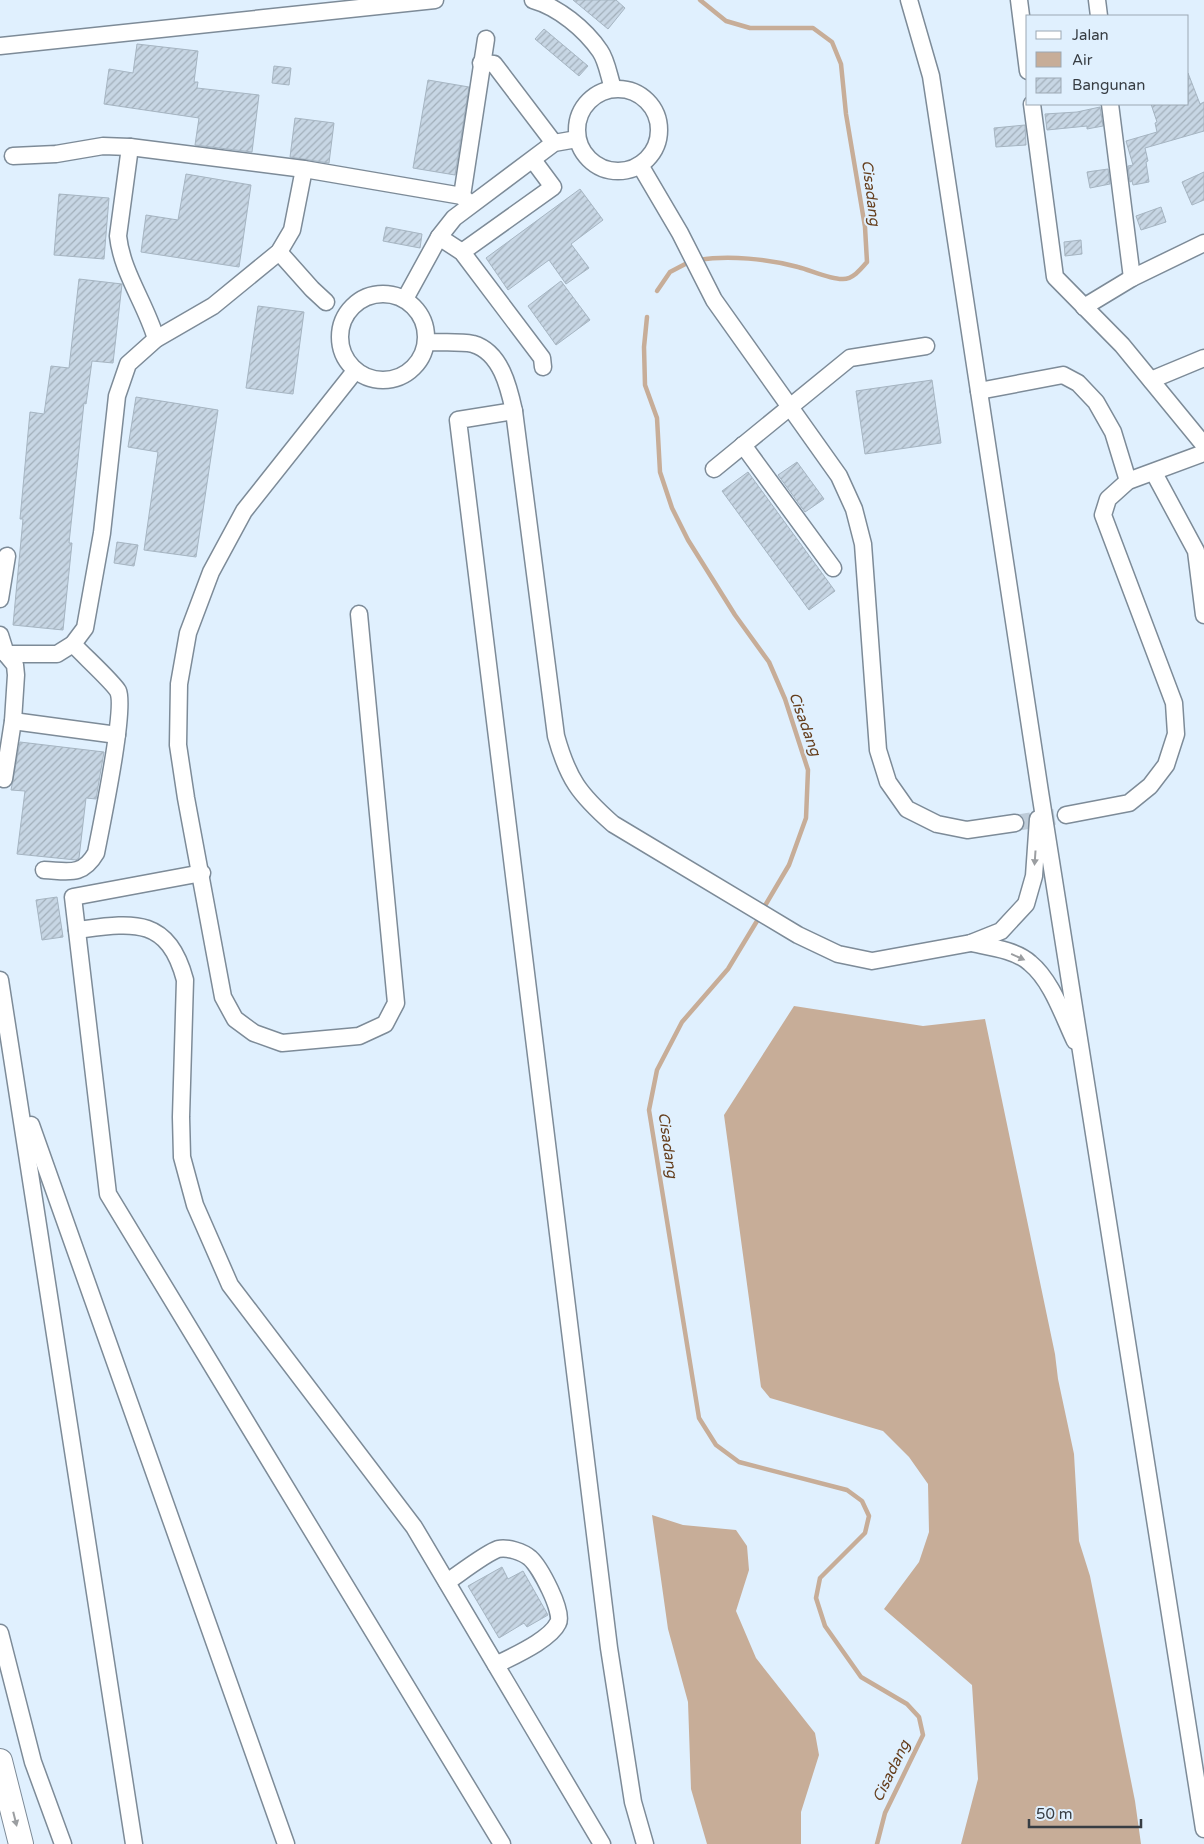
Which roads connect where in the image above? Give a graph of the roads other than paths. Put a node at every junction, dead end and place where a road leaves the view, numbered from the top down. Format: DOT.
graph roads {
  1 [pos="435,0"];
  2 [pos="533,0"];
  3 [pos="909,0"];
  4 [pos="1019,0"];
  5 [pos="1097,0"];
  6 [pos="1099,15"];
  7 [pos="486,39"];
  8 [pos="0,46"];
  9 [pos="1026,56"];
  10 [pos="481,62"];
  11 [pos="613,88"];
  12 [pos="1032,105"];
  13 [pos="1110,105"];
  14 [pos="577,139"];
  15 [pos="554,144"];
  16 [pos="130,147"];
  17 [pos="13,156"];
  18 [pos="533,160"];
  19 [pos="640,165"];
  20 [pos="304,169"];
  21 [pos="466,201"];
  22 [pos="439,237"];
  23 [pos="1204,243"];
  24 [pos="279,252"];
  25 [pos="462,252"];
  26 [pos="1132,278"];
  27 [pos="405,299"];
  28 [pos="326,302"];
  29 [pos="1084,307"];
  30 [pos="156,339"];
  31 [pos="427,342"];
  32 [pos="926,346"];
  33 [pos="1204,358"];
  34 [pos="543,367"];
  35 [pos="355,371"];
  36 [pos="1151,380"];
  37 [pos="979,391"];
  38 [pos="790,409"];
  39 [pos="514,411"];
  40 [pos="743,445"];
  41 [pos="1204,445"];
  42 [pos="1204,453"];
  43 [pos="714,468"];
  44 [pos="1157,471"];
  45 [pos="1128,481"];
  46 [pos="7,556"];
  47 [pos="833,568"];
  48 [pos="0,599"];
  49 [pos="359,614"];
  50 [pos="1204,615"];
  51 [pos="0,635"];
  52 [pos="73,644"];
  53 [pos="6,654"];
  54 [pos="13,721"];
  55 [pos="117,735"];
  56 [pos="4,779"];
  57 [pos="1040,792"];
  58 [pos="1066,816"];
  59 [pos="1015,823"];
  60 [pos="44,870"];
  61 [pos="202,873"];
  62 [pos="77,930"];
  63 [pos="971,943"];
  64 [pos="0,980"];
  65 [pos="1083,1056"];
  66 [pos="17,1087"];
  67 [pos="446,1582"];
  68 [pos="0,1633"];
  69 [pos="496,1665"];
  70 [pos="0,1761"];
  71 [pos="1204,1829"];
  72 [pos="21,1844"];
  73 [pos="63,1844"];
  74 [pos="134,1844"];
  75 [pos="286,1844"];
  76 [pos="502,1844"];
  77 [pos="602,1844"];
  78 [pos="645,1844"];
  1 -- 8 [label="street"];
  2 -- 11 [label="street"];
  3 -- 37 [label="street"];
  4 -- 9 [label="street"];
  5 -- 6 [label="street"];
  7 -- 10 [label="street"];
  10 -- 15 [label="street"];
  10 -- 21 [label="street"];
  11 -- 14 [label="street"];
  11 -- 19 [label="street"];
  12 -- 29 [label="street"];
  13 -- 26 [label="street"];
  14 -- 15 [label="street"];
  14 -- 19 [label="street"];
  15 -- 18 [label="street"];
  16 -- 17 [label="street"];
  16 -- 20 [label="street"];
  16 -- 30 [label="street"];
  18 -- 21 [label="street"];
  18 -- 25 [label="street"];
  19 -- 38 [label="street"];
  20 -- 21 [label="street"];
  20 -- 24 [label="street"];
  21 -- 22 [label="street"];
  22 -- 25 [label="street"];
  22 -- 27 [label="street"];
  23 -- 26 [label="street"];
  24 -- 28 [label="street"];
  24 -- 30 [label="street"];
  25 -- 34 [label="street"];
  26 -- 29 [label="street"];
  27 -- 31 [label="street"];
  27 -- 35 [label="street"];
  29 -- 36 [label="street"];
  30 -- 52 [label="street"];
  31 -- 35 [label="street"];
  31 -- 39 [label="street"];
  32 -- 38 [label="street"];
  33 -- 36 [label="street"];
  35 -- 61 [label="street"];
  36 -- 41 [label="street"];
  37 -- 45 [label="street"];
  37 -- 57 [label="street"];
  38 -- 40 [label="street"];
  38 -- 59 [label="street"];
  39 -- 63 [label="street"];
  39 -- 78 [label="street"];
  40 -- 43 [label="street"];
  40 -- 47 [label="street"];
  42 -- 44 [label="street"];
  44 -- 45 [label="street"];
  44 -- 50 [label="street"];
  45 -- 58 [label="street"];
  46 -- 48 [label="street"];
  49 -- 61 [label="street"];
  51 -- 53 [label="street"];
  52 -- 53 [label="street"];
  52 -- 55 [label="street"];
  53 -- 54 [label="street"];
  54 -- 55 [label="street"];
  54 -- 56 [label="street"];
  55 -- 60 [label="street"];
  57 -- 63 [label="street, one-way"];
  57 -- 65 [label="street"];
  61 -- 62 [label="street"];
  62 -- 67 [label="street"];
  62 -- 76 [label="street"];
  63 -- 65 [label="street, one-way"];
  64 -- 66 [label="street"];
  65 -- 71 [label="street"];
  66 -- 74 [label="street"];
  66 -- 75 [label="street"];
  67 -- 69 [label="street"];
  67 -- 69 [label="street"];
  68 -- 73 [label="street"];
  69 -- 77 [label="street"];
  70 -- 72 [label="highway, one-way"];
}
